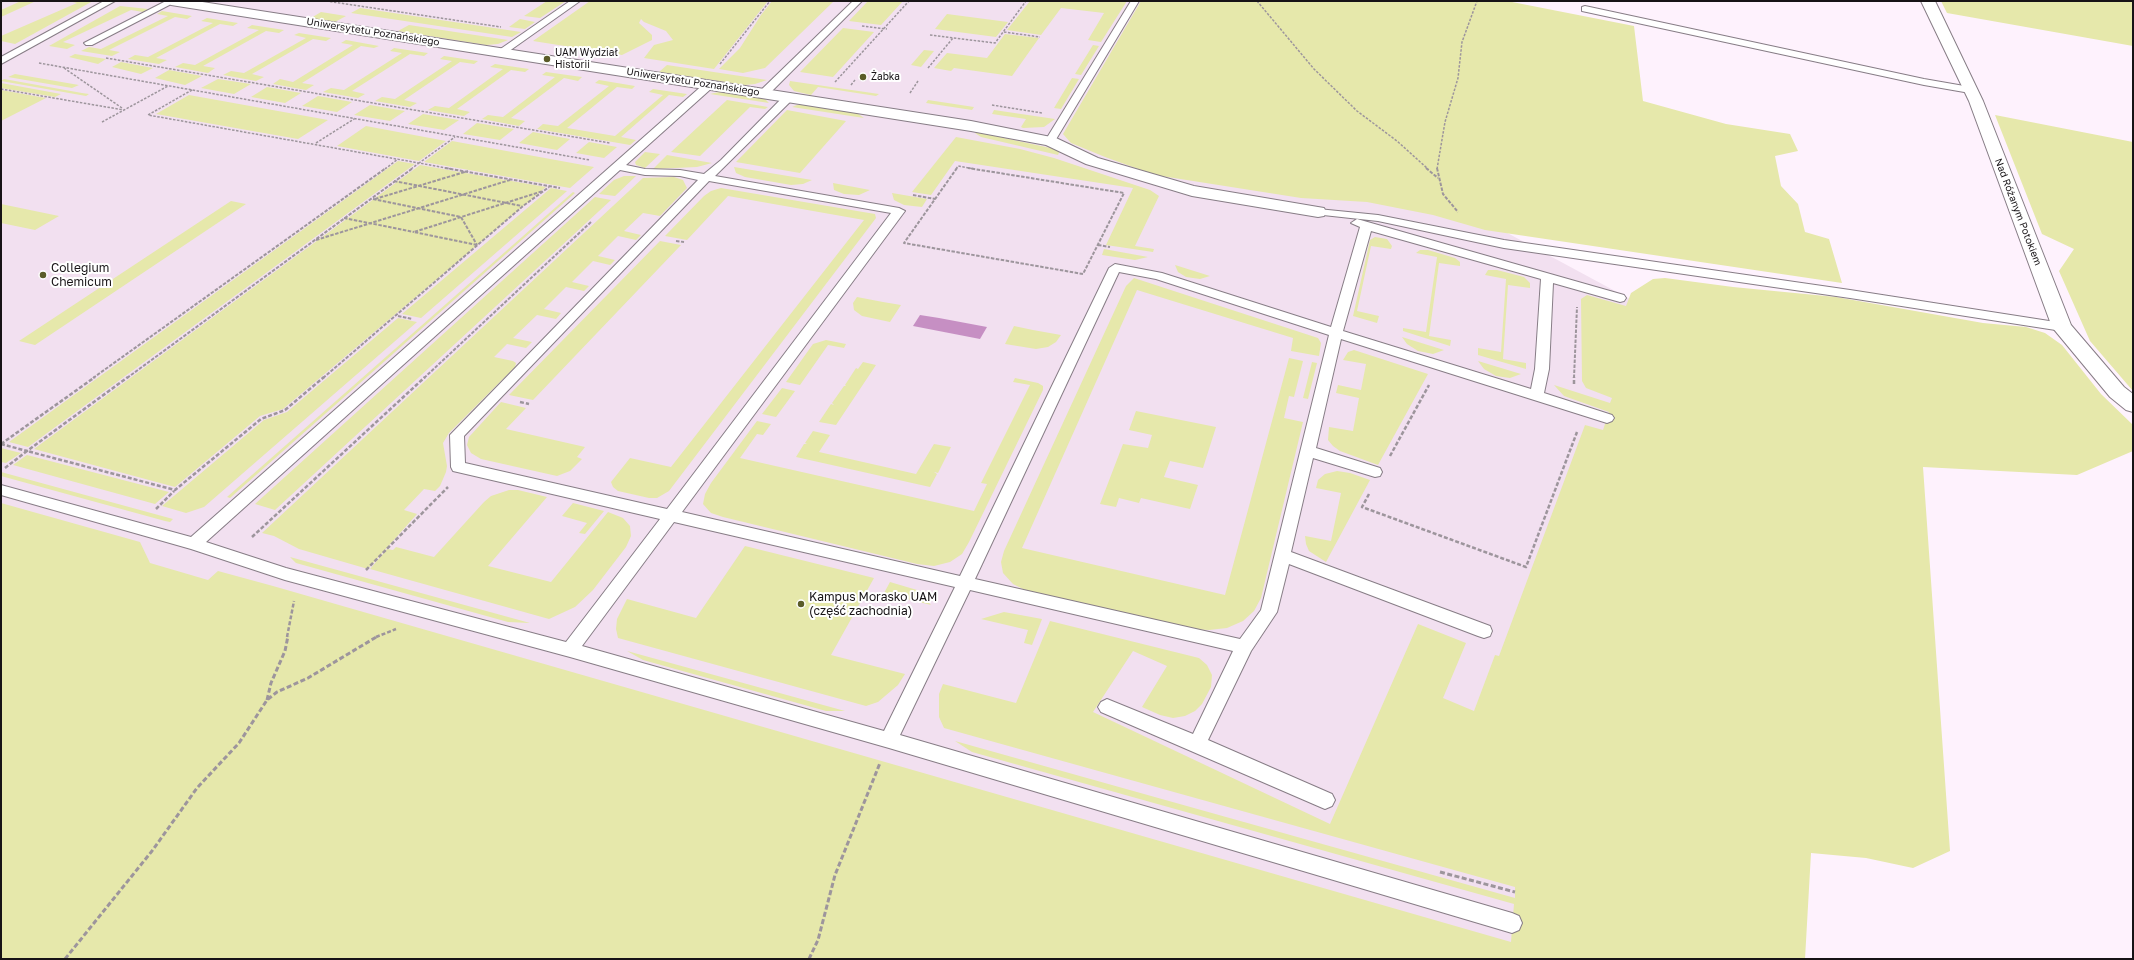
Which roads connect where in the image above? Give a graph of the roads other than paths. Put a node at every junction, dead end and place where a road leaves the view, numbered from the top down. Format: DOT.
graph roads {
  1 [pos="111,1"];
  2 [pos="172,1"];
  3 [pos="576,1"];
  4 [pos="858,1"];
  5 [pos="1135,1"];
  6 [pos="1928,1"];
  7 [pos="1585,9"];
  8 [pos="89,43"];
  9 [pos="502,52"];
  10 [pos="1,61"];
  11 [pos="709,85"];
  12 [pos="1970,90"];
  13 [pos="764,93"];
  14 [pos="789,97"];
  15 [pos="1050,141"];
  16 [pos="618,166"];
  17 [pos="707,177"];
  18 [pos="1318,212"];
  19 [pos="1366,226"];
  20 [pos="1547,277"];
  21 [pos="1620,298"];
  22 [pos="2062,327"];
  23 [pos="1336,333"];
  24 [pos="1536,397"];
  25 [pos="2133,405"];
  26 [pos="1607,418"];
  27 [pos="1307,451"];
  28 [pos="1375,472"];
  29 [pos="1,490"];
  30 [pos="670,515"];
  31 [pos="194,544"];
  32 [pos="1283,555"];
  33 [pos="965,583"];
  34 [pos="1484,631"];
  35 [pos="1244,647"];
  36 [pos="570,650"];
  37 [pos="1107,707"];
  38 [pos="889,740"];
  39 [pos="1197,744"];
  40 [pos="1325,800"];
  41 [pos="1512,923"];
  1 -- 10 [label="lane"];
  2 -- 8 [label="lane"];
  2 -- 9 [label="street, Uniwersytetu Poznańskiego"];
  3 -- 9 [label="lane"];
  4 -- 13 [label="lane"];
  5 -- 15 [label="lane"];
  6 -- 12 [label="street, Nad Różanym Potokiem"];
  7 -- 12 [label="lane"];
  9 -- 11 [label="street, Uniwersytetu Poznańskiego"];
  11 -- 13 [label="street, Uniwersytetu Poznańskiego"];
  11 -- 16 [label="lane"];
  12 -- 22 [label="street, Nad Różanym Potokiem"];
  13 -- 14 [label="street, Uniwersytetu Poznańskiego"];
  14 -- 15 [label="street, Uniwersytetu Poznańskiego"];
  14 -- 17 [label="lane"];
  15 -- 18 [label="street, Uniwersytetu Poznańskiego"];
  16 -- 17 [label="lane"];
  16 -- 31 [label="lane"];
  17 -- 30 [label="lane"];
  17 -- 30 [label="lane"];
  18 -- 19 [label="lane"];
  18 -- 22 [label="lane"];
  19 -- 20 [label="lane"];
  19 -- 23 [label="lane"];
  20 -- 21 [label="lane"];
  20 -- 24 [label="lane"];
  22 -- 25 [label="street, Nad Różanym Potokiem"];
  23 -- 24 [label="lane"];
  23 -- 27 [label="lane"];
  23 -- 33 [label="lane"];
  24 -- 26 [label="lane"];
  27 -- 28 [label="lane"];
  27 -- 32 [label="lane"];
  29 -- 31 [label="lane"];
  30 -- 33 [label="lane"];
  30 -- 36 [label="lane"];
  31 -- 36 [label="lane"];
  32 -- 34 [label="lane"];
  32 -- 35 [label="lane"];
  33 -- 35 [label="lane"];
  33 -- 38 [label="lane"];
  35 -- 39 [label="lane"];
  36 -- 38 [label="lane"];
  37 -- 39 [label="lane"];
  38 -- 41 [label="lane"];
  39 -- 40 [label="lane"];
}
